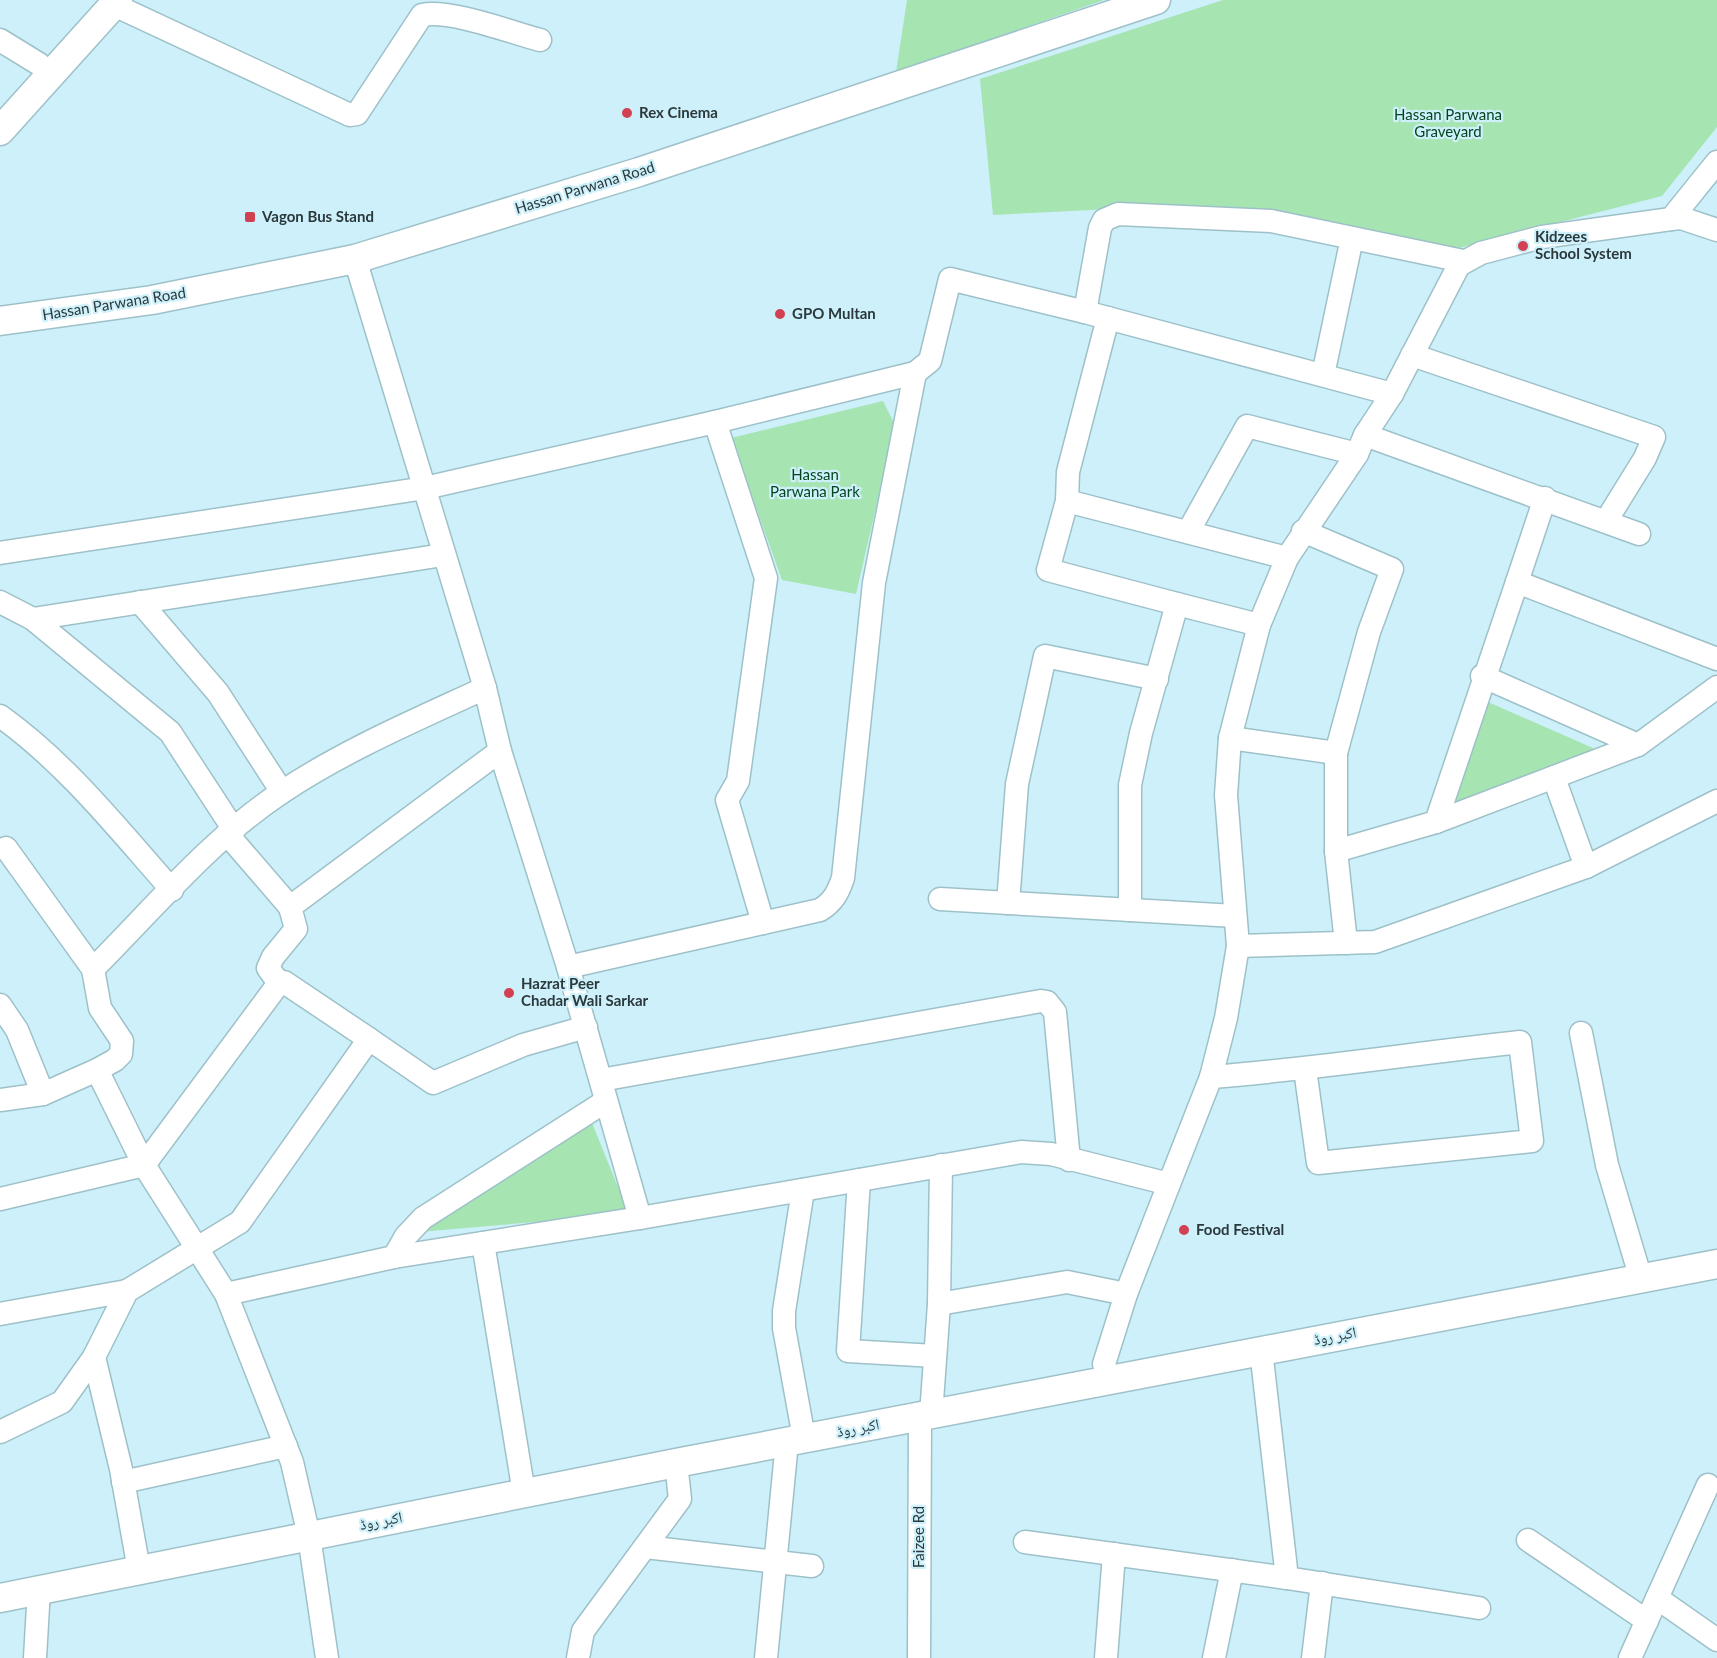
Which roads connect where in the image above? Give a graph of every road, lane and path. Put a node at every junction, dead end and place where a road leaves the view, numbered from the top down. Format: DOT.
graph roads {
  1 [pos="1156,0"];
  2 [pos="110,2"];
  3 [pos="0,40"];
  4 [pos="540,40"];
  5 [pos="39,64"];
  6 [pos="0,107"];
  7 [pos="0,131"];
  8 [pos="1717,162"];
  9 [pos="1671,219"];
  10 [pos="1717,230"];
  11 [pos="1352,238"];
  12 [pos="355,259"];
  13 [pos="1463,261"];
  14 [pos="1085,312"];
  15 [pos="1108,318"];
  16 [pos="0,321"];
  17 [pos="1412,355"];
  18 [pos="915,373"];
  19 [pos="1323,375"];
  20 [pos="1392,394"];
  21 [pos="716,422"];
  22 [pos="1361,445"];
  23 [pos="425,488"];
  24 [pos="1545,498"];
  25 [pos="1067,501"];
  26 [pos="1606,521"];
  27 [pos="1303,531"];
  28 [pos="1188,532"];
  29 [pos="1639,534"];
  30 [pos="0,553"];
  31 [pos="443,555"];
  32 [pos="1287,558"];
  33 [pos="1516,582"];
  34 [pos="0,602"];
  35 [pos="140,602"];
  36 [pos="1177,604"];
  37 [pos="33,619"];
  38 [pos="1259,625"];
  39 [pos="1717,659"];
  40 [pos="1482,676"];
  41 [pos="1157,679"];
  42 [pos="1717,687"];
  43 [pos="484,688"];
  44 [pos="0,716"];
  45 [pos="1230,738"];
  46 [pos="1638,745"];
  47 [pos="500,751"];
  48 [pos="1336,753"];
  49 [pos="1554,778"];
  50 [pos="282,792"];
  51 [pos="1717,801"];
  52 [pos="1436,822"];
  53 [pos="231,832"];
  54 [pos="6,848"];
  55 [pos="1336,851"];
  56 [pos="1586,867"];
  57 [pos="172,890"];
  58 [pos="940,899"];
  59 [pos="1008,903"];
  60 [pos="290,907"];
  61 [pos="1130,910"];
  62 [pos="1235,916"];
  63 [pos="763,923"];
  64 [pos="1346,943"];
  65 [pos="1238,946"];
  66 [pos="568,967"];
  67 [pos="93,969"];
  68 [pos="279,983"];
  69 [pos="0,1005"];
  70 [pos="586,1027"];
  71 [pos="1581,1033"];
  72 [pos="369,1039"];
  73 [pos="1305,1069"];
  74 [pos="97,1070"];
  75 [pos="1211,1077"];
  76 [pos="603,1091"];
  77 [pos="43,1094"];
  78 [pos="0,1100"];
  79 [pos="1069,1160"];
  80 [pos="144,1165"];
  81 [pos="942,1165"];
  82 [pos="859,1180"];
  83 [pos="1169,1184"];
  84 [pos="804,1190"];
  85 [pos="0,1199"];
  86 [pos="640,1218"];
  87 [pos="483,1243"];
  88 [pos="195,1249"];
  89 [pos="394,1257"];
  90 [pos="1717,1264"];
  91 [pos="1641,1280"];
  92 [pos="127,1290"];
  93 [pos="226,1294"];
  94 [pos="1126,1294"];
  95 [pos="939,1304"];
  96 [pos="0,1314"];
  97 [pos="1261,1350"];
  98 [pos="935,1356"];
  99 [pos="94,1357"];
  100 [pos="1109,1379"];
  101 [pos="925,1415"];
  102 [pos="0,1432"];
  103 [pos="796,1440"];
  104 [pos="286,1446"];
  105 [pos="676,1463"];
  106 [pos="123,1482"];
  107 [pos="1708,1485"];
  108 [pos="524,1493"];
  109 [pos="309,1536"];
  110 [pos="1528,1540"];
  111 [pos="1025,1542"];
  112 [pos="645,1547"];
  113 [pos="1114,1554"];
  114 [pos="774,1562"];
  115 [pos="812,1566"];
  116 [pos="139,1570"];
  117 [pos="1232,1570"];
  118 [pos="1287,1578"];
  119 [pos="1322,1583"];
  120 [pos="39,1589"];
  121 [pos="0,1598"];
  122 [pos="1657,1598"];
  123 [pos="1479,1608"];
  124 [pos="1647,1621"];
  125 [pos="1717,1640"];
  126 [pos="35,1658"];
  127 [pos="327,1658"];
  128 [pos="578,1658"];
  129 [pos="766,1658"];
  130 [pos="919,1658"];
  131 [pos="1106,1658"];
  132 [pos="1214,1658"];
  133 [pos="1313,1658"];
  134 [pos="1630,1658"];
  1 -- 12 [label="main road, Hassan Parwana Road"];
  2 -- 4 [label="street"];
  2 -- 5 [label="main road"];
  2 -- 7 [label="main road"];
  3 -- 5 [label="street"];
  5 -- 6 [label="main road"];
  8 -- 9 [label="street"];
  9 -- 10 [label="street"];
  9 -- 13 [label="street"];
  11 -- 13 [label="street"];
  11 -- 14 [label="street"];
  11 -- 19 [label="street"];
  12 -- 16 [label="main road, Hassan Parwana Road"];
  12 -- 23 [label="street"];
  13 -- 17 [label="street"];
  14 -- 15 [label="street"];
  14 -- 18 [label="street"];
  15 -- 19 [label="street"];
  15 -- 25 [label="street"];
  17 -- 20 [label="street"];
  17 -- 26 [label="street"];
  18 -- 21 [label="street"];
  18 -- 63 [label="street"];
  19 -- 20 [label="street"];
  20 -- 22 [label="street"];
  21 -- 23 [label="street"];
  21 -- 63 [label="street"];
  22 -- 24 [label="street"];
  22 -- 27 [label="street"];
  22 -- 28 [label="street"];
  23 -- 30 [label="street"];
  23 -- 31 [label="street"];
  24 -- 26 [label="street"];
  24 -- 33 [label="street"];
  25 -- 28 [label="street"];
  25 -- 36 [label="street"];
  26 -- 29 [label="street"];
  27 -- 32 [label="street"];
  27 -- 48 [label="street"];
  28 -- 32 [label="street"];
  31 -- 35 [label="street"];
  31 -- 43 [label="street"];
  32 -- 38 [label="street"];
  33 -- 39 [label="street"];
  33 -- 40 [label="street"];
  34 -- 37 [label="street"];
  35 -- 37 [label="street"];
  35 -- 50 [label="street"];
  36 -- 38 [label="street"];
  36 -- 41 [label="street"];
  37 -- 53 [label="street"];
  38 -- 45 [label="street"];
  40 -- 46 [label="street"];
  40 -- 52 [label="street"];
  41 -- 59 [label="street"];
  41 -- 61 [label="street"];
  42 -- 46 [label="street"];
  43 -- 47 [label="street"];
  43 -- 50 [label="street"];
  44 -- 57 [label="street"];
  45 -- 48 [label="street"];
  45 -- 62 [label="street"];
  46 -- 49 [label="street"];
  47 -- 60 [label="street"];
  47 -- 66 [label="street"];
  48 -- 55 [label="street"];
  49 -- 52 [label="street"];
  49 -- 56 [label="street"];
  50 -- 53 [label="street"];
  51 -- 56 [label="street"];
  52 -- 55 [label="street"];
  53 -- 57 [label="street"];
  53 -- 60 [label="street"];
  54 -- 67 [label="street"];
  55 -- 64 [label="street"];
  56 -- 64 [label="street"];
  57 -- 67 [label="street"];
  58 -- 59 [label="street"];
  59 -- 61 [label="street"];
  60 -- 68 [label="street"];
  61 -- 62 [label="street"];
  62 -- 65 [label="street"];
  63 -- 66 [label="street"];
  64 -- 65 [label="street"];
  65 -- 75 [label="street"];
  66 -- 70 [label="street"];
  67 -- 74 [label="street"];
  68 -- 72 [label="street"];
  68 -- 80 [label="street"];
  69 -- 77 [label="street"];
  70 -- 72 [label="street"];
  70 -- 76 [label="street"];
  71 -- 91 [label="street"];
  72 -- 88 [label="street"];
  73 -- 73 [label="street"];
  73 -- 75 [label="street"];
  74 -- 77 [label="street"];
  74 -- 80 [label="street"];
  75 -- 83 [label="street"];
  76 -- 79 [label="street"];
  76 -- 86 [label="street"];
  76 -- 89 [label="street"];
  77 -- 78 [label="street"];
  79 -- 81 [label="street"];
  79 -- 83 [label="street"];
  80 -- 85 [label="street"];
  80 -- 88 [label="street"];
  81 -- 82 [label="street"];
  81 -- 95 [label="street, Faizee Rd"];
  82 -- 84 [label="street"];
  82 -- 98 [label="street"];
  83 -- 94 [label="street"];
  84 -- 86 [label="street"];
  84 -- 103 [label="street"];
  86 -- 87 [label="street"];
  87 -- 89 [label="street"];
  87 -- 108 [label="street"];
  88 -- 92 [label="street"];
  88 -- 93 [label="street"];
  89 -- 93 [label="street"];
  90 -- 91 [label="main road, اکبر روڈ"];
  91 -- 97 [label="main road, اکبر روڈ"];
  92 -- 96 [label="street"];
  92 -- 99 [label="street"];
  93 -- 104 [label="street"];
  94 -- 95 [label="street"];
  94 -- 100 [label="street"];
  95 -- 98 [label="street, Faizee Rd"];
  97 -- 100 [label="main road, اکبر روڈ"];
  97 -- 118 [label="street"];
  98 -- 101 [label="street, Faizee Rd"];
  99 -- 102 [label="street"];
  99 -- 106 [label="street"];
  100 -- 101 [label="main road, اکبر روڈ"];
  101 -- 103 [label="main road, اکبر روڈ"];
  101 -- 130 [label="street, Faizee Rd"];
  103 -- 105 [label="main road, اکبر روڈ"];
  103 -- 114 [label="street"];
  104 -- 106 [label="street"];
  104 -- 109 [label="street"];
  105 -- 108 [label="main road, اکبر روڈ"];
  105 -- 112 [label="street"];
  106 -- 116 [label="street"];
  107 -- 122 [label="street"];
  108 -- 109 [label="main road, اکبر روڈ"];
  109 -- 116 [label="main road, اکبر روڈ"];
  109 -- 127 [label="street"];
  110 -- 124 [label="street"];
  111 -- 113 [label="street"];
  112 -- 114 [label="street"];
  112 -- 128 [label="street"];
  113 -- 117 [label="street"];
  113 -- 131 [label="street"];
  114 -- 115 [label="street"];
  114 -- 129 [label="street"];
  116 -- 120 [label="main road, اکبر روڈ"];
  117 -- 118 [label="street"];
  117 -- 132 [label="street"];
  118 -- 119 [label="street"];
  119 -- 123 [label="street"];
  119 -- 133 [label="street"];
  120 -- 121 [label="main road, اکبر روڈ"];
  120 -- 126 [label="street"];
  122 -- 124 [label="street"];
  122 -- 125 [label="street"];
  124 -- 134 [label="street"];
}
